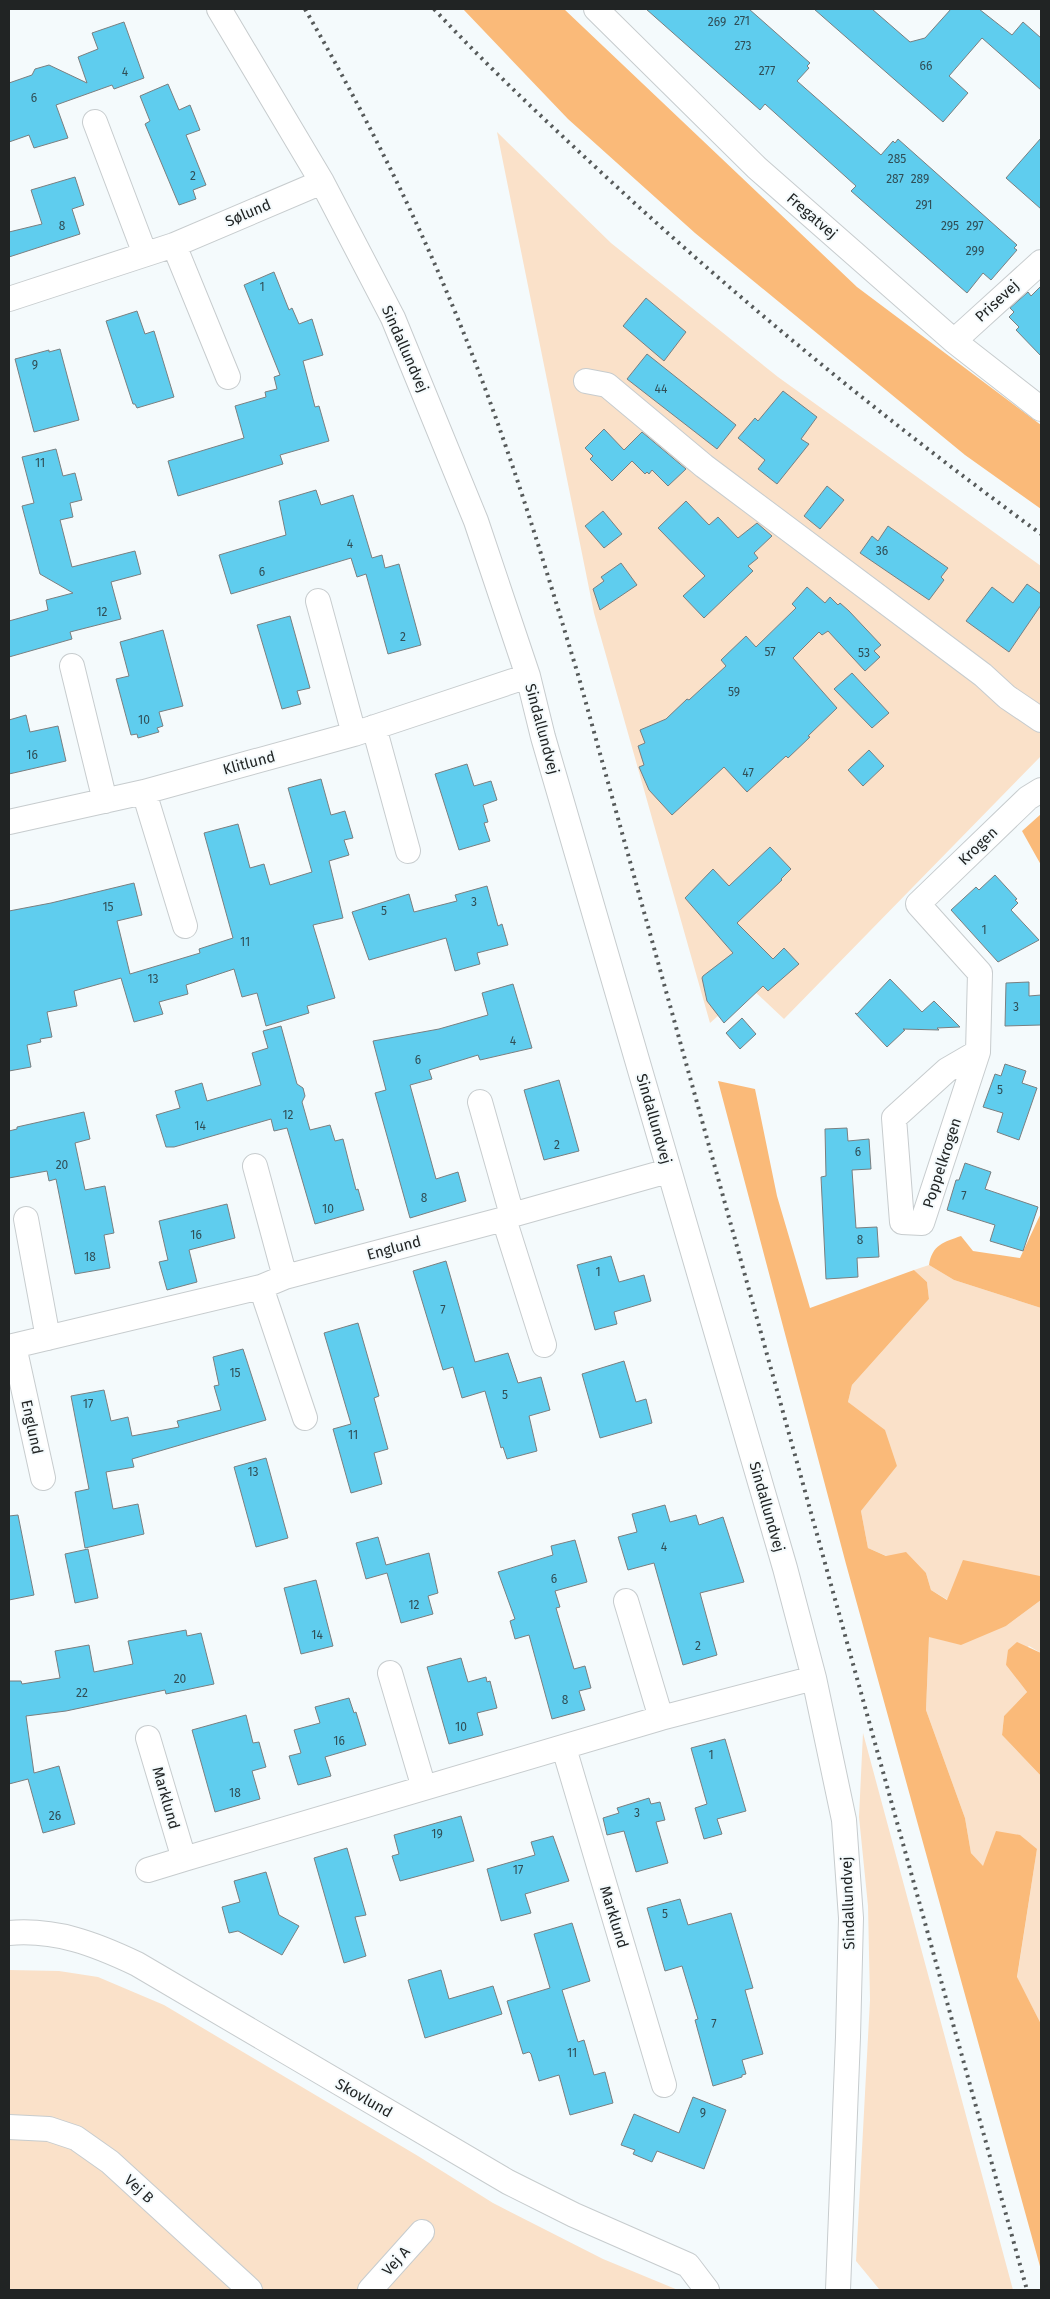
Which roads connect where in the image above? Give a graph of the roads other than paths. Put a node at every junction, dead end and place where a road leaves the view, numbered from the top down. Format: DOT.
graph roads {
  1 [pos="219,9"];
  2 [pos="596,9"];
  3 [pos="95,122"];
  4 [pos="322,182"];
  5 [pos="174,245"];
  6 [pos="145,254"];
  7 [pos="1041,262"];
  8 [pos="9,299"];
  9 [pos="954,341"];
  10 [pos="228,377"];
  11 [pos="586,381"];
  12 [pos="1041,409"];
  13 [pos="318,601"];
  14 [pos="72,666"];
  15 [pos="528,676"];
  16 [pos="1041,720"];
  17 [pos="364,731"];
  18 [pos="1041,790"];
  19 [pos="144,792"];
  20 [pos="105,801"];
  21 [pos="9,822"];
  22 [pos="408,851"];
  23 [pos="918,904"];
  24 [pos="185,926"];
  25 [pos="978,1052"];
  26 [pos="480,1102"];
  27 [pos="255,1166"];
  28 [pos="668,1171"];
  29 [pos="508,1217"];
  30 [pos="26,1219"];
  31 [pos="285,1277"];
  32 [pos="261,1287"];
  33 [pos="48,1338"];
  34 [pos="544,1345"];
  35 [pos="11,1347"];
  36 [pos="305,1418"];
  37 [pos="43,1478"];
  38 [pos="626,1601"];
  39 [pos="390,1673"];
  40 [pos="814,1678"];
  41 [pos="661,1718"];
  42 [pos="148,1738"];
  43 [pos="564,1748"];
  44 [pos="424,1788"];
  45 [pos="184,1859"];
  46 [pos="148,1870"];
  47 [pos="9,1933"];
  48 [pos="664,2085"];
  49 [pos="9,2127"];
  50 [pos="422,2232"];
  51 [pos="250,2290"];
  52 [pos="370,2290"];
  53 [pos="707,2290"];
  54 [pos="838,2290"];
  1 -- 4 [label="street, Sindallundvej"];
  2 -- 9 [label="street, Fregatvej"];
  3 -- 6 [label="street"];
  4 -- 5 [label="street, Sølund"];
  4 -- 15 [label="street, Sindallundvej"];
  5 -- 6 [label="street, Sølund"];
  5 -- 10 [label="street"];
  6 -- 8 [label="street, Sølund"];
  7 -- 9 [label="street, Prisevej"];
  9 -- 12 [label="street, Fregatvej"];
  11 -- 16 [label="street"];
  13 -- 17 [label="street"];
  14 -- 20 [label="street"];
  15 -- 17 [label="street, Klitlund"];
  15 -- 28 [label="street, Sindallundvej"];
  17 -- 19 [label="street, Klitlund"];
  17 -- 22 [label="street"];
  18 -- 23 [label="street, Krogen"];
  19 -- 20 [label="street, Klitlund"];
  19 -- 24 [label="street"];
  20 -- 21 [label="street, Klitlund"];
  23 -- 25 [label="street, Poppelkrogen"];
  25 -- 25 [label="street, Poppelkrogen"];
  26 -- 29 [label="street"];
  27 -- 31 [label="street"];
  28 -- 29 [label="street, Englund"];
  28 -- 40 [label="street, Sindallundvej"];
  29 -- 31 [label="street, Englund"];
  29 -- 34 [label="street"];
  30 -- 33 [label="street"];
  31 -- 32 [label="street, Englund"];
  32 -- 33 [label="street, Englund"];
  32 -- 36 [label="street"];
  33 -- 35 [label="street, Englund"];
  35 -- 37 [label="street, Englund"];
  38 -- 41 [label="street"];
  39 -- 44 [label="street"];
  40 -- 41 [label="street"];
  40 -- 54 [label="street, Sindallundvej"];
  41 -- 43 [label="street"];
  42 -- 45 [label="street, Marklund"];
  43 -- 44 [label="street"];
  43 -- 48 [label="street, Marklund"];
  44 -- 45 [label="street"];
  45 -- 46 [label="street"];
  47 -- 53 [label="street, Skovlund"];
  49 -- 51 [label="street, Vej B"];
  50 -- 52 [label="street, Vej A"];
}
